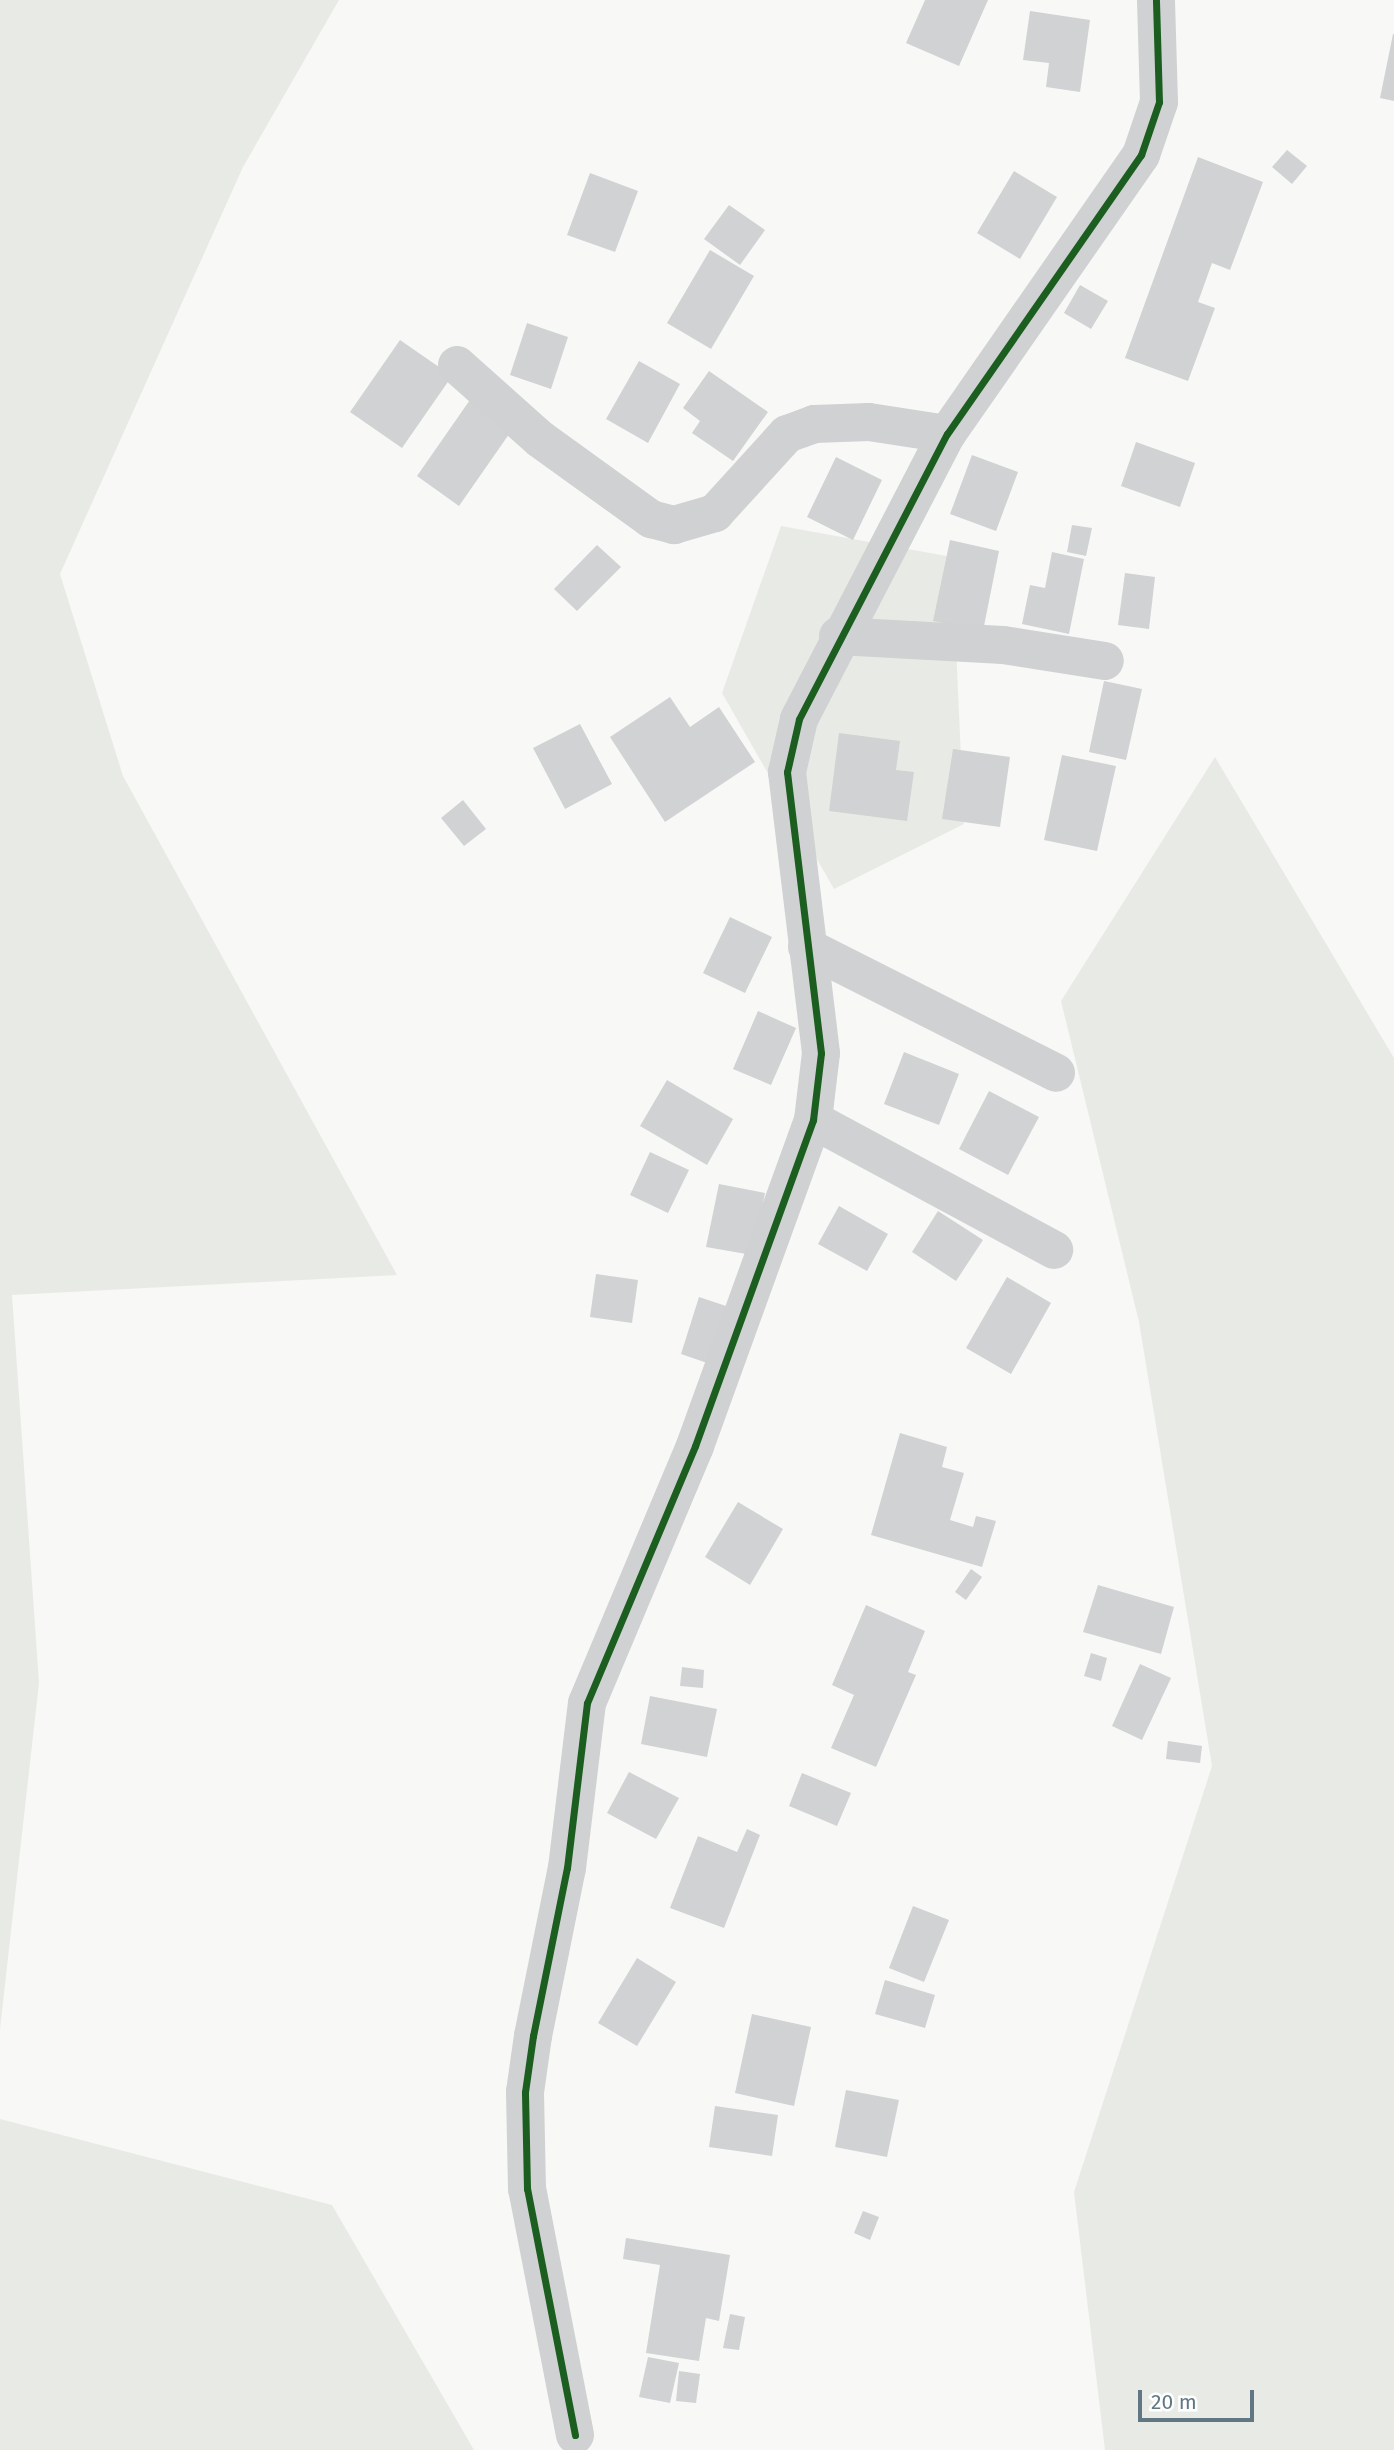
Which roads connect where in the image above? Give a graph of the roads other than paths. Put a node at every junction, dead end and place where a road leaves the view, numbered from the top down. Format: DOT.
graph roads {
  1 [pos="1156,0"];
  2 [pos="457,365"];
  3 [pos="947,434"];
  4 [pos="838,636"];
  5 [pos="1105,660"];
  6 [pos="807,947"];
  7 [pos="1056,1073"];
  8 [pos="813,1120"];
  9 [pos="1054,1251"];
  10 [pos="575,2435"];
  1 -- 3 [label="street"];
  2 -- 3 [label="street"];
  3 -- 4 [label="street"];
  4 -- 5 [label="street"];
  4 -- 6 [label="street"];
  6 -- 7 [label="street"];
  6 -- 8 [label="street"];
  8 -- 9 [label="street"];
  8 -- 10 [label="street"];
}
